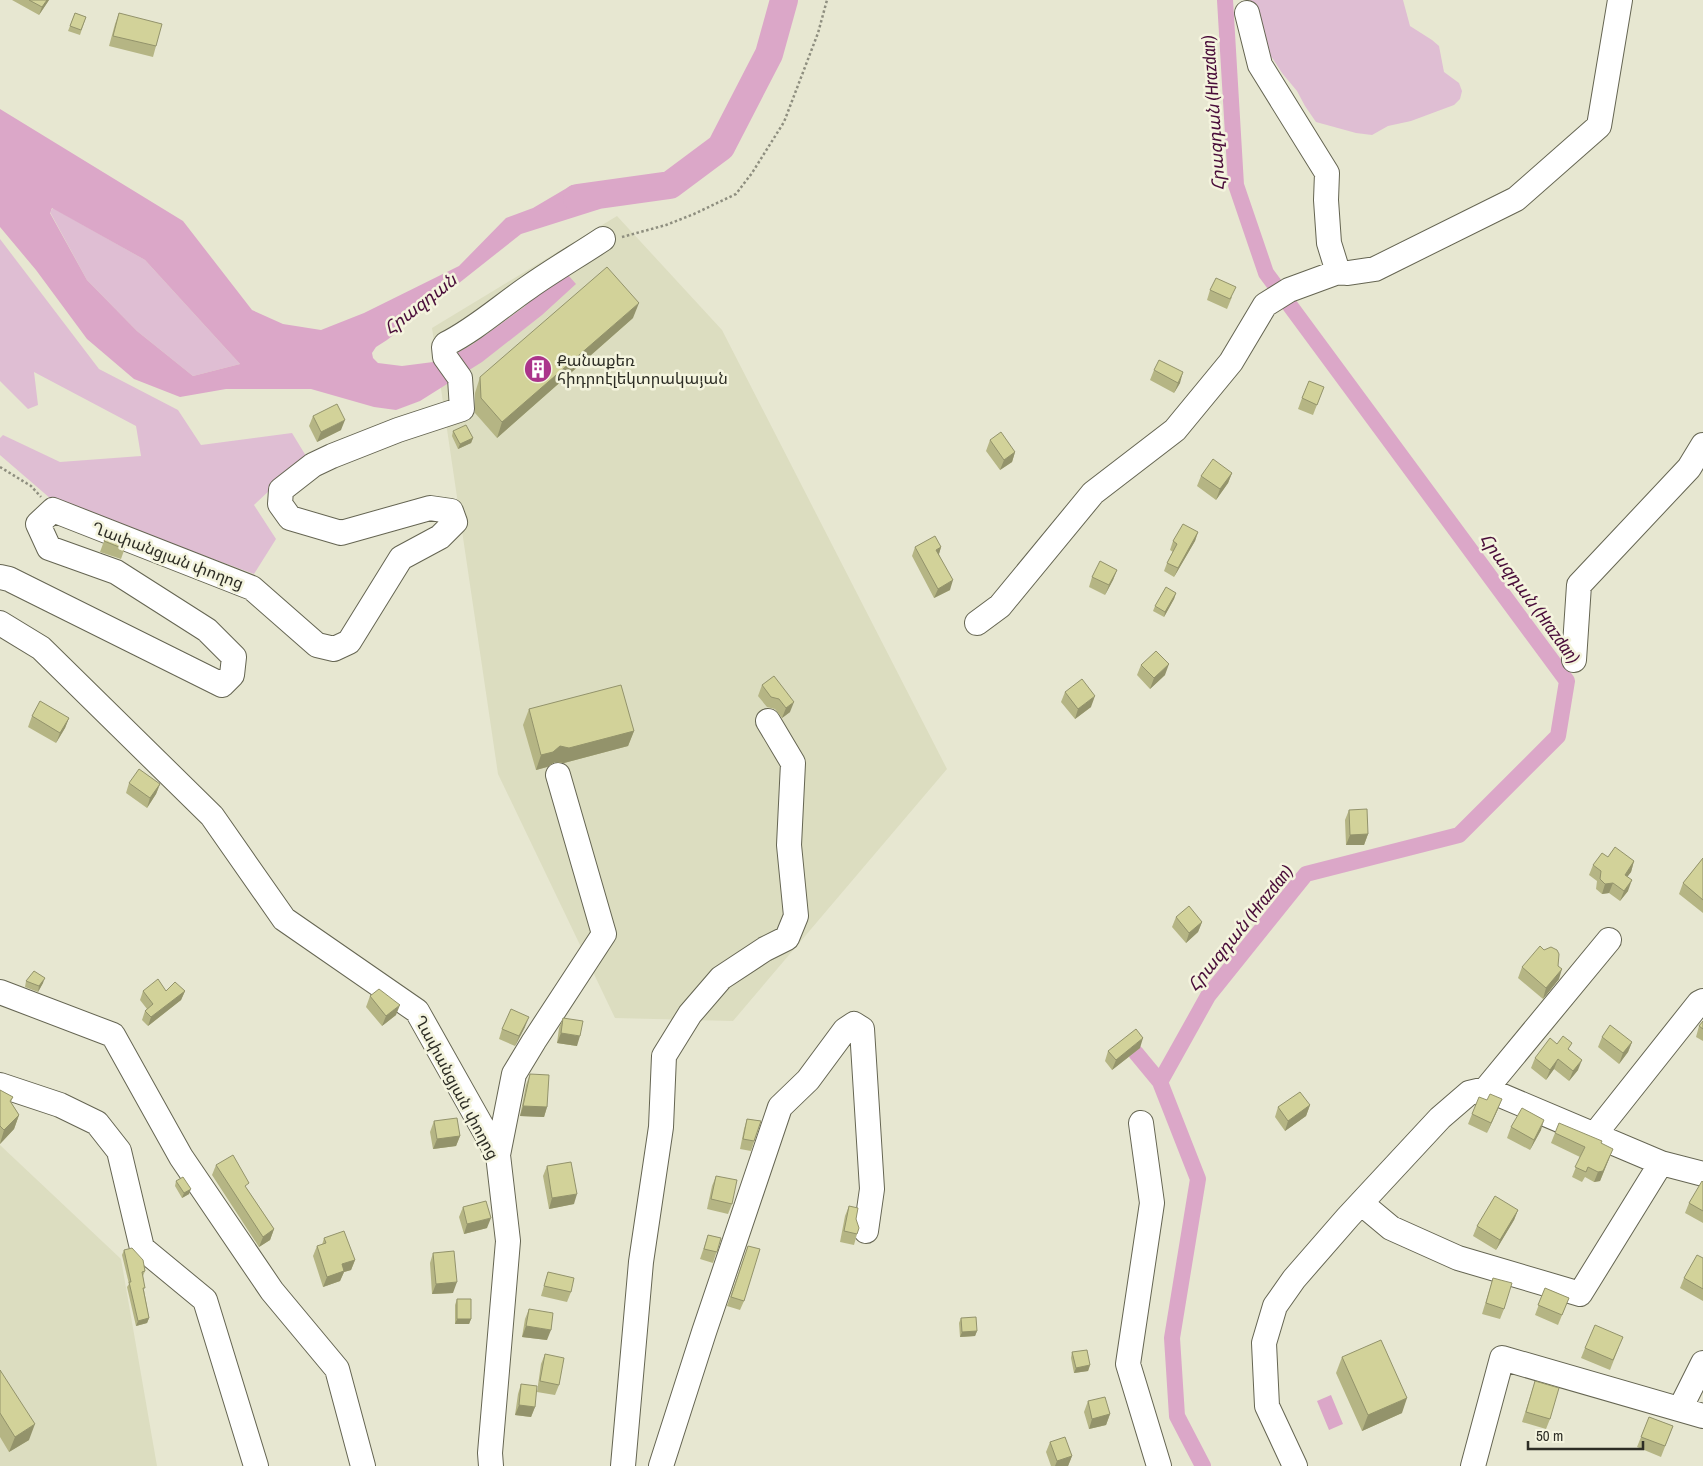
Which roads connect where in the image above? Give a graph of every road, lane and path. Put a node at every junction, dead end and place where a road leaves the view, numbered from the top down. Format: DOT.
graph roads {
  1 [pos="827,0"];
  2 [pos="1620,0"];
  3 [pos="1248,13"];
  4 [pos="603,239"];
  5 [pos="1338,272"];
  6 [pos="1703,445"];
  7 [pos="0,467"];
  8 [pos="53,510"];
  9 [pos="0,577"];
  10 [pos="0,623"];
  11 [pos="977,623"];
  12 [pos="1574,660"];
  13 [pos="768,722"];
  14 [pos="558,775"];
  15 [pos="1609,940"];
  16 [pos="0,992"];
  17 [pos="1703,1001"];
  18 [pos="0,1085"];
  19 [pos="1486,1089"];
  20 [pos="1141,1123"];
  21 [pos="1595,1134"];
  22 [pos="498,1155"];
  23 [pos="1661,1163"];
  24 [pos="1703,1174"];
  25 [pos="1361,1203"];
  26 [pos="866,1231"];
  27 [pos="1703,1363"];
  28 [pos="1680,1409"];
  29 [pos="1703,1416"];
  30 [pos="256,1466"];
  31 [pos="363,1466"];
  32 [pos="491,1466"];
  33 [pos="623,1466"];
  34 [pos="661,1466"];
  35 [pos="1159,1466"];
  36 [pos="1295,1466"];
  37 [pos="1472,1466"];
  1 -- 4 [label="path"];
  2 -- 5 [label="street"];
  3 -- 5 [label="street"];
  4 -- 8 [label="street, Ղափանցյան փողոց"];
  5 -- 11 [label="street"];
  6 -- 12 [label="street"];
  7 -- 8 [label="path"];
  8 -- 9 [label="street"];
  10 -- 22 [label="street, Ղափանցյան փողոց"];
  13 -- 33 [label="street"];
  14 -- 22 [label="street"];
  15 -- 19 [label="street"];
  16 -- 31 [label="street"];
  17 -- 21 [label="street"];
  18 -- 30 [label="street"];
  19 -- 21 [label="street"];
  19 -- 25 [label="street"];
  20 -- 35 [label="street"];
  21 -- 23 [label="street"];
  22 -- 32 [label="street, Ղափանցյան փողոց"];
  23 -- 24 [label="street"];
  23 -- 25 [label="street"];
  25 -- 36 [label="street"];
  26 -- 34 [label="street"];
  27 -- 28 [label="street"];
  28 -- 29 [label="street"];
  28 -- 37 [label="street"];
}
